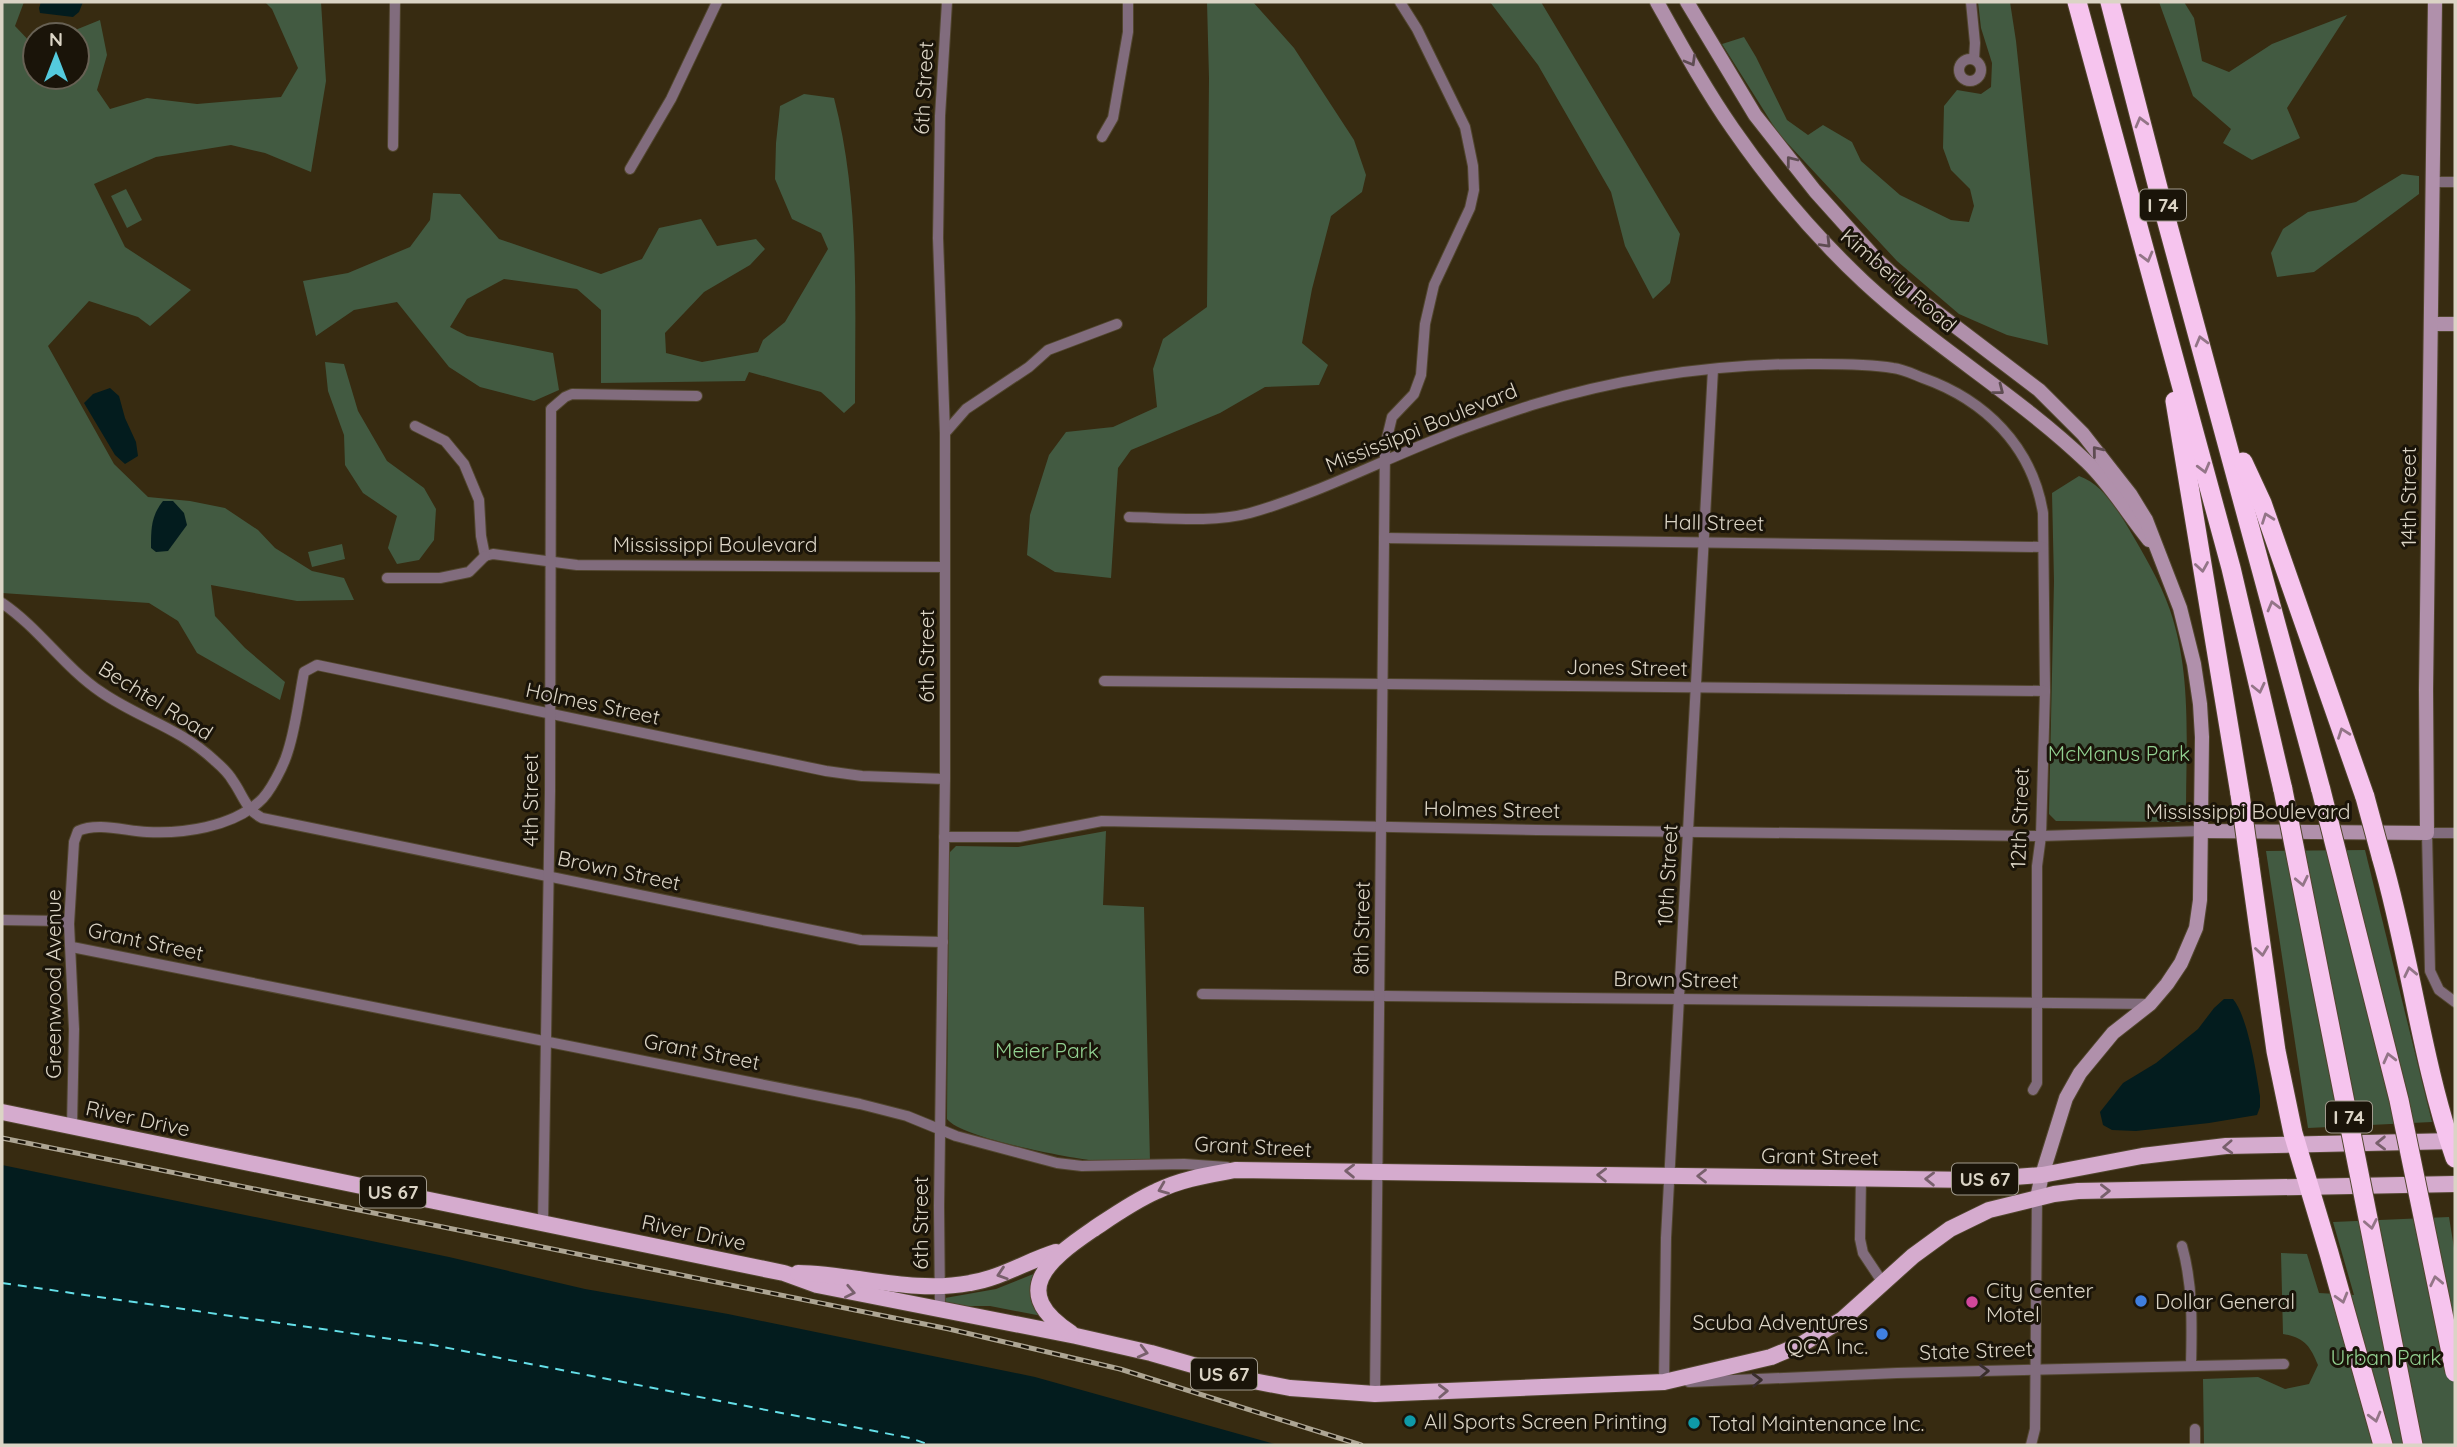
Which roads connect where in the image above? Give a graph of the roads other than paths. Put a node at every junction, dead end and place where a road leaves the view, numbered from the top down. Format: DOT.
graph roads {
  1 [pos="395,2"];
  2 [pos="717,2"];
  3 [pos="947,2"];
  4 [pos="1128,2"];
  5 [pos="1400,2"];
  6 [pos="1657,2"];
  7 [pos="1687,2"];
  8 [pos="1971,2"];
  9 [pos="2077,2"];
  10 [pos="2110,2"];
  11 [pos="2435,2"];
  12 [pos="1974,59"];
  13 [pos="1102,137"];
  14 [pos="393,146"];
  15 [pos="630,169"];
  16 [pos="2433,182"];
  17 [pos="2455,182"];
  18 [pos="1117,324"];
  19 [pos="2431,324"];
  20 [pos="2455,324"];
  21 [pos="2174,354"];
  22 [pos="1713,369"];
  23 [pos="698,396"];
  24 [pos="2218,407"];
  25 [pos="415,426"];
  26 [pos="945,433"];
  27 [pos="1385,461"];
  28 [pos="1129,517"];
  29 [pos="1384,538"];
  30 [pos="1704,541"];
  31 [pos="2043,547"];
  32 [pos="2158,551"];
  33 [pos="485,556"];
  34 [pos="550,562"];
  35 [pos="945,567"];
  36 [pos="387,578"];
  37 [pos="2,603"];
  38 [pos="1104,681"];
  39 [pos="1383,683"];
  40 [pos="1696,687"];
  41 [pos="2045,691"];
  42 [pos="550,713"];
  43 [pos="944,779"];
  44 [pos="249,809"];
  45 [pos="1381,826"];
  46 [pos="1689,831"];
  47 [pos="2201,831"];
  48 [pos="2427,833"];
  49 [pos="2455,834"];
  50 [pos="2041,836"];
  51 [pos="944,837"];
  52 [pos="549,875"];
  53 [pos="2,920"];
  54 [pos="69,924"];
  55 [pos="943,942"];
  56 [pos="72,947"];
  57 [pos="1202,994"];
  58 [pos="1380,995"];
  59 [pos="1680,999"];
  60 [pos="2455,1002"];
  61 [pos="2037,1003"];
  62 [pos="2150,1004"];
  63 [pos="546,1041"];
  64 [pos="2033,1090"];
  65 [pos="2,1112"];
  66 [pos="72,1126"];
  67 [pos="940,1128"];
  68 [pos="2296,1145"];
  69 [pos="2453,1147"];
  70 [pos="1277,1170"];
  71 [pos="1377,1171"];
  72 [pos="2042,1175"];
  73 [pos="1670,1176"];
  74 [pos="1861,1177"];
  75 [pos="2455,1184"];
  76 [pos="2309,1186"];
  77 [pos="2037,1198"];
  78 [pos="543,1222"];
  79 [pos="2182,1246"];
  80 [pos="1065,1249"];
  81 [pos="785,1273"];
  82 [pos="1884,1283"];
  83 [pos="940,1286"];
  84 [pos="940,1310"];
  85 [pos="1076,1336"];
  86 [pos="2284,1364"];
  87 [pos="2191,1366"];
  88 [pos="2035,1369"];
  89 [pos="2455,1372"];
  90 [pos="1664,1382"];
  91 [pos="1375,1394"];
  92 [pos="2035,1429"];
  93 [pos="2195,1429"];
  94 [pos="2031,1445"];
  95 [pos="2041,1445"];
  96 [pos="2195,1445"];
  97 [pos="2382,1445"];
  98 [pos="2413,1445"];
  1 -- 14 [label="street"];
  2 -- 15 [label="street"];
  3 -- 26 [label="street, 6th Street"];
  4 -- 13 [label="street"];
  5 -- 27 [label="street, 8th Street"];
  6 -- 32 [label="main road, Kimberly Road, one-way"];
  32 -- 7 [label="main road, Kimberly Road, one-way"];
  8 -- 12 [label="street"];
  9 -- 21 [label="highway, I 74, one-way"];
  24 -- 10 [label="highway, I 74, one-way"];
  11 -- 16 [label="main road, 14th Street"];
  16 -- 17 [label="street"];
  16 -- 19 [label="main road, 14th Street"];
  18 -- 26 [label="street"];
  19 -- 20 [label="main road"];
  19 -- 48 [label="main road, 14th Street"];
  21 -- 68 [label="highway, one-way, bridge"];
  21 -- 98 [label="highway, I 74, one-way, bridge"];
  22 -- 27 [label="street, Mississippi Boulevard"];
  22 -- 30 [label="street, 10th Street"];
  22 -- 31 [label="street, Mississippi Boulevard"];
  23 -- 34 [label="street, 4th Street"];
  69 -- 24 [label="highway, one-way, bridge"];
  89 -- 24 [label="highway, I 74, one-way, bridge"];
  25 -- 33 [label="street"];
  26 -- 35 [label="street, 6th Street"];
  27 -- 28 [label="street, Mississippi Boulevard"];
  27 -- 29 [label="street, 8th Street"];
  29 -- 30 [label="street, Hall Street"];
  29 -- 39 [label="street, 8th Street"];
  30 -- 31 [label="street, Hall Street"];
  30 -- 40 [label="street, 10th Street"];
  31 -- 41 [label="street, 12th Street"];
  32 -- 47 [label="main road, Kimberly Road"];
  33 -- 34 [label="street, Mississippi Boulevard"];
  33 -- 36 [label="street"];
  34 -- 35 [label="street, Mississippi Boulevard"];
  34 -- 42 [label="street, 4th Street"];
  35 -- 43 [label="street, 6th Street"];
  37 -- 44 [label="street, Bechtel Road"];
  38 -- 39 [label="street, Jones Street"];
  39 -- 40 [label="street, Jones Street"];
  39 -- 45 [label="street, 8th Street"];
  40 -- 41 [label="street, Jones Street"];
  40 -- 46 [label="street, 10th Street"];
  41 -- 50 [label="street, 12th Street"];
  42 -- 43 [label="street, Holmes Street"];
  42 -- 44 [label="street, Holmes Street"];
  42 -- 52 [label="street, 4th Street"];
  43 -- 51 [label="street, 6th Street"];
  44 -- 52 [label="street, Brown Street"];
  44 -- 54 [label="street, Greenwood Avenue"];
  45 -- 46 [label="street, Holmes Street"];
  45 -- 51 [label="street, Holmes Street"];
  45 -- 58 [label="street, 8th Street"];
  46 -- 50 [label="street, Holmes Street"];
  46 -- 59 [label="street, 10th Street"];
  47 -- 48 [label="main road, Mississippi Boulevard"];
  47 -- 50 [label="street, Mississippi Boulevard"];
  47 -- 62 [label="main road, Kimberly Road"];
  48 -- 49 [label="street, Mississippi Boulevard"];
  48 -- 60 [label="street, 14th Street"];
  50 -- 61 [label="street, 12th Street"];
  51 -- 55 [label="street, 6th Street"];
  52 -- 55 [label="street, Brown Street"];
  52 -- 63 [label="street, 4th Street"];
  53 -- 54 [label="street"];
  54 -- 56 [label="street, Greenwood Avenue"];
  55 -- 67 [label="street, 6th Street"];
  56 -- 63 [label="street, Grant Street"];
  56 -- 66 [label="street, Greenwood Avenue"];
  57 -- 58 [label="street, Brown Street"];
  58 -- 59 [label="street, Brown Street"];
  58 -- 71 [label="street, 8th Street"];
  59 -- 61 [label="street, Brown Street"];
  59 -- 73 [label="street, 10th Street"];
  61 -- 62 [label="street, Brown Street"];
  61 -- 64 [label="street, 12th Street"];
  62 -- 72 [label="main road, Kimberly Road"];
  63 -- 67 [label="street, Grant Street"];
  63 -- 78 [label="street, 4th Street"];
  65 -- 66 [label="main road, River Drive / US 67"];
  66 -- 78 [label="main road, River Drive / US 67"];
  67 -- 70 [label="street, Grant Street"];
  67 -- 83 [label="street, 6th Street"];
  69 -- 68 [label="main road, Grant Street / US 67, one-way"];
  68 -- 72 [label="main road, Grant Street / US 67, one-way"];
  68 -- 76 [label="highway"];
  71 -- 70 [label="main road, Grant Street / US 67, one-way"];
  70 -- 80 [label="main road, US 67, one-way"];
  73 -- 71 [label="main road, Grant Street / US 67, one-way"];
  71 -- 91 [label="street, 8th Street"];
  72 -- 74 [label="main road, Grant Street / US 67, one-way"];
  72 -- 77 [label="main road"];
  74 -- 73 [label="main road, Grant Street / US 67, one-way"];
  73 -- 90 [label="street, 10th Street"];
  74 -- 82 [label="street"];
  75 -- 76 [label="main road, US 67"];
  77 -- 76 [label="main road, US 67, one-way"];
  76 -- 97 [label="highway, one-way"];
  77 -- 82 [label="main road, US 67"];
  77 -- 88 [label="street"];
  78 -- 81 [label="main road, River Drive / US 67"];
  79 -- 87 [label="street"];
  80 -- 83 [label="main road, US 67, one-way"];
  80 -- 85 [label="main road"];
  81 -- 83 [label="main road, US 67"];
  81 -- 84 [label="main road, River Drive / US 67, one-way"];
  82 -- 90 [label="main road, US 67"];
  83 -- 84 [label="street, 6th Street"];
  84 -- 85 [label="main road, River Drive / US 67"];
  85 -- 91 [label="main road, River Drive / US 67, one-way"];
  86 -- 87 [label="street, State Street"];
  87 -- 88 [label="street, State Street"];
  90 -- 88 [label="street, State Street, one-way"];
  88 -- 92 [label="street"];
  91 -- 90 [label="main road, State Street / US 67, one-way"];
  92 -- 94 [label="street"];
  92 -- 95 [label="street"];
  93 -- 96 [label="street"];
}
